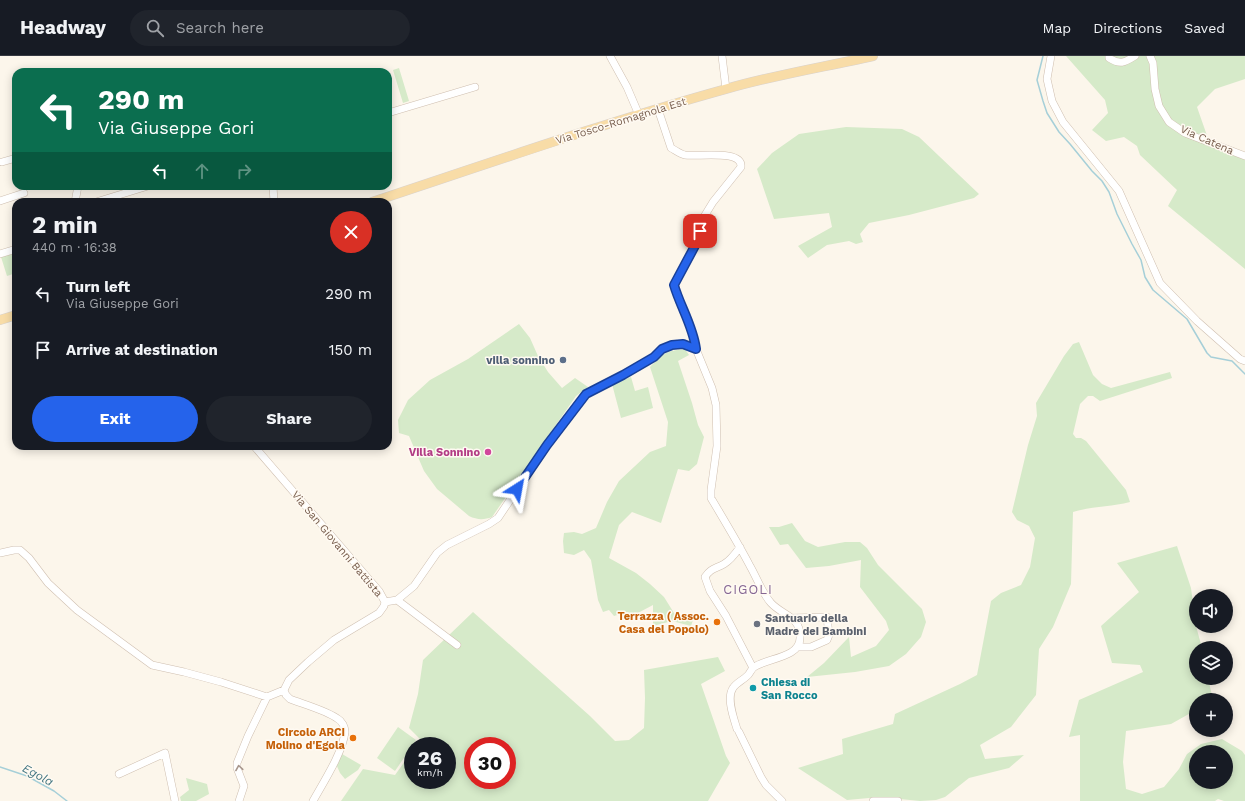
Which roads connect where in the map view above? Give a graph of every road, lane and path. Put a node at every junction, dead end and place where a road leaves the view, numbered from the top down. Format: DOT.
graph roads {
  1 [pos="610,56"];
  2 [pos="722,56"];
  3 [pos="873,56"];
  4 [pos="1051,56"];
  5 [pos="1109,56"];
  6 [pos="1135,56"];
  7 [pos="1150,56"];
  8 [pos="475,87"];
  9 [pos="726,89"];
  10 [pos="658,109"];
  11 [pos="392,112"];
  12 [pos="639,115"];
  13 [pos="1245,156"];
  14 [pos="12,159"];
  15 [pos="2,162"];
  16 [pos="135,190"];
  17 [pos="24,193"];
  18 [pos="109,198"];
  19 [pos="384,198"];
  20 [pos="0,201"];
  21 [pos="12,250"];
  22 [pos="0,254"];
  23 [pos="12,316"];
  24 [pos="0,320"];
  25 [pos="696,349"];
  26 [pos="1245,361"];
  27 [pos="257,450"];
  28 [pos="740,547"];
  29 [pos="0,553"];
  30 [pos="397,600"];
  31 [pos="385,602"];
  32 [pos="792,618"];
  33 [pos="457,645"];
  34 [pos="798,647"];
  35 [pos="753,668"];
  36 [pos="284,690"];
  37 [pos="267,698"];
  38 [pos="119,774"];
  39 [pos="175,801"];
  40 [pos="239,801"];
  41 [pos="313,801"];
  42 [pos="782,801"];
  43 [pos="873,801"];
  44 [pos="898,801"];
  1 -- 12 [label="street"];
  2 -- 9 [label="street"];
  3 -- 9 [label="main road, Via Tosco-Romagnola Est"];
  4 -- 26 [label="street"];
  5 -- 6 [label="street"];
  7 -- 13 [label="street, Via Catena"];
  8 -- 11 [label="street"];
  9 -- 10 [label="main road, Via Tosco-Romagnola Est"];
  10 -- 12 [label="main road, Via Tosco-Romagnola Est"];
  10 -- 25 [label="street"];
  12 -- 19 [label="main road, Via Tosco-Romagnola Est"];
  14 -- 15 [label="street"];
  16 -- 18 [label="street"];
  17 -- 20 [label="street"];
  21 -- 22 [label="street"];
  23 -- 24 [label="main road"];
  25 -- 28 [label="street"];
  25 -- 30 [label="street"];
  27 -- 31 [label="street, Via San Giovanni Battista"];
  28 -- 32 [label="street"];
  28 -- 35 [label="street"];
  29 -- 37 [label="street"];
  30 -- 31 [label="street"];
  30 -- 33 [label="street"];
  31 -- 36 [label="street, Via San Giovanni Battista"];
  32 -- 34 [label="street"];
  32 -- 34 [label="street"];
  34 -- 35 [label="street"];
  35 -- 42 [label="street"];
  36 -- 37 [label="street"];
  36 -- 41 [label="street"];
  40 -- 37 [label="street, one-way"];
  38 -- 39 [label="street"];
  43 -- 44 [label="street"];
}
